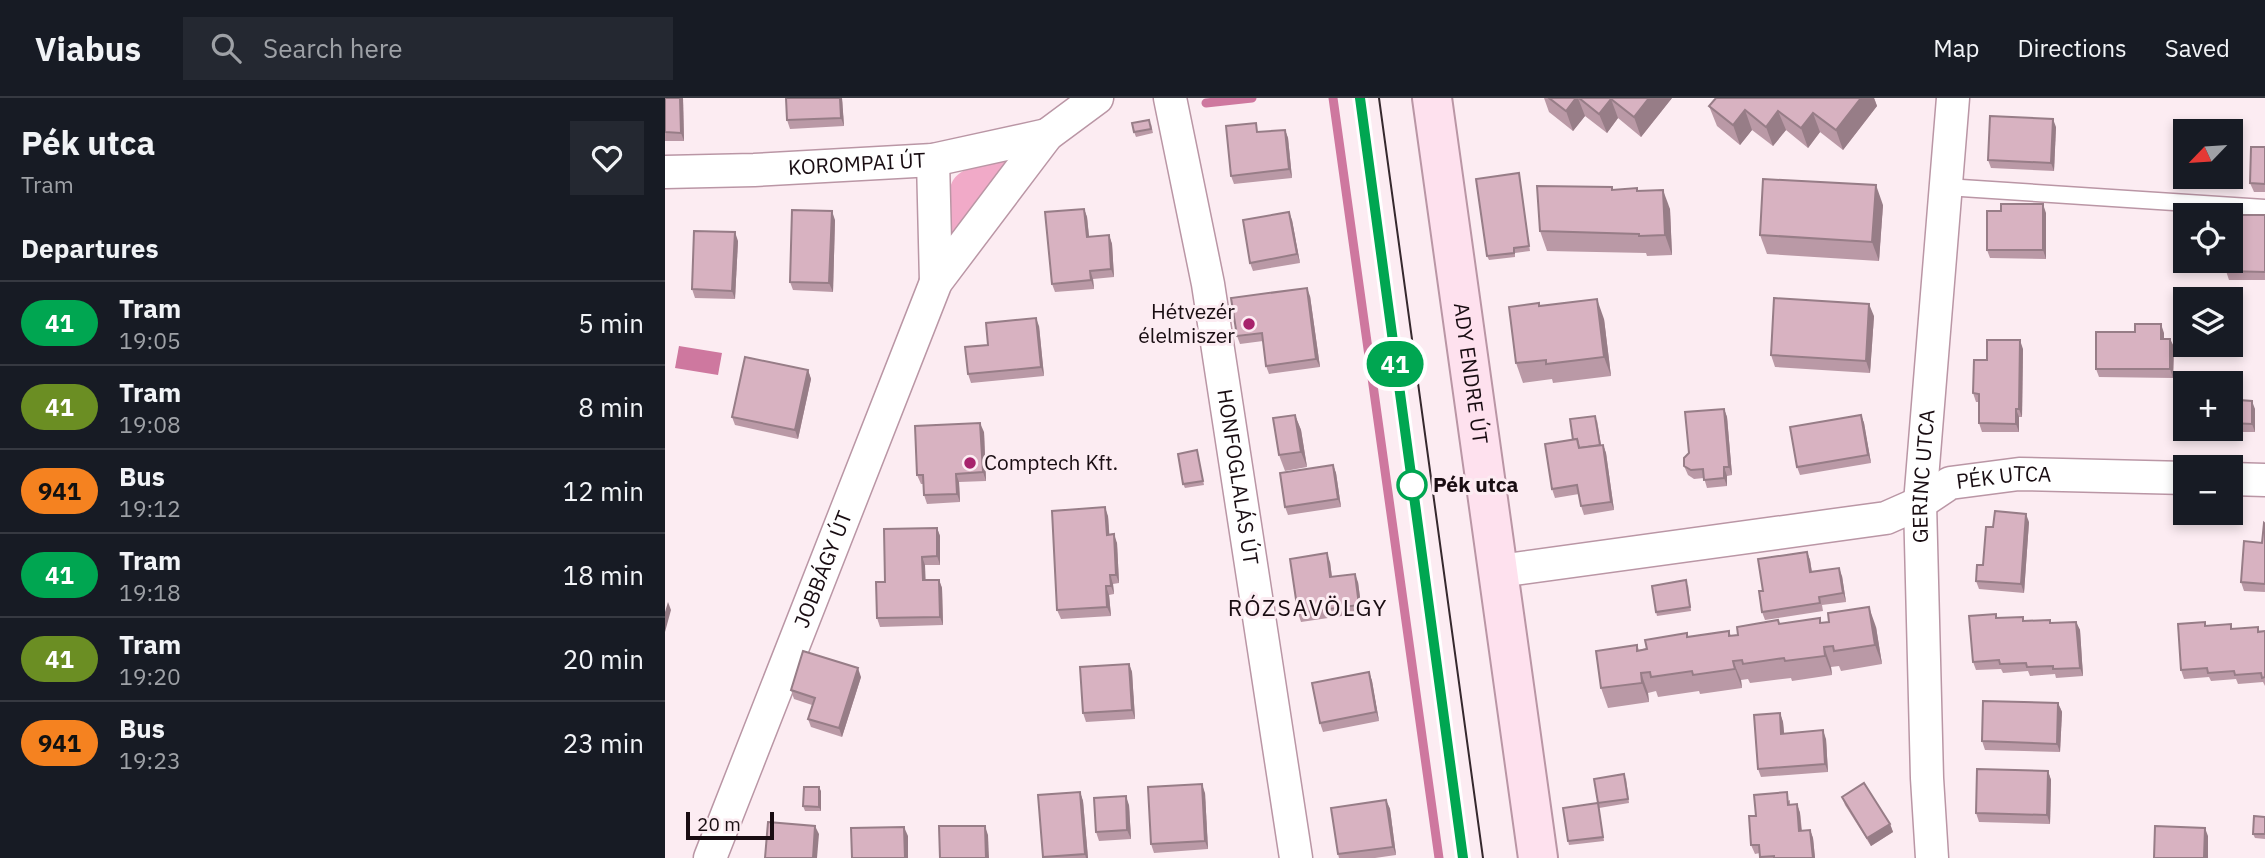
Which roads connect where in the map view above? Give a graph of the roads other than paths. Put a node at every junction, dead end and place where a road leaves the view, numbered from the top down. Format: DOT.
graph roads {
  1 [pos="1097,98"];
  2 [pos="1170,98"];
  3 [pos="1431,98"];
  4 [pos="1953,98"];
  5 [pos="1047,135"];
  6 [pos="933,160"];
  7 [pos="665,172"];
  8 [pos="1946,187"];
  9 [pos="2265,208"];
  10 [pos="936,282"];
  11 [pos="2173,478"];
  12 [pos="2243,479"];
  13 [pos="2265,480"];
  14 [pos="1920,503"];
  15 [pos="1499,571"];
  16 [pos="710,858"];
  17 [pos="1296,858"];
  18 [pos="1538,858"];
  19 [pos="1932,858"];
  1 -- 5 [label="street, JOBBÁGY ÚT"];
  2 -- 17 [label="street, HONFOGLALÁS ÚT"];
  3 -- 15 [label="street, ADY ENDRE ÚT"];
  4 -- 8 [label="street, GERINC UTCA"];
  5 -- 6 [label="street, KOROMPAI ÚT"];
  5 -- 10 [label="street, JOBBÁGY ÚT"];
  6 -- 7 [label="street, KOROMPAI ÚT"];
  6 -- 10 [label="street, JOBBÁGY ÚT"];
  8 -- 9 [label="lane"];
  8 -- 14 [label="street, GERINC UTCA"];
  10 -- 16 [label="street, JOBBÁGY ÚT"];
  11 -- 14 [label="street, PÉK UTCA"];
  12 -- 13 [label="street"];
  14 -- 15 [label="street, PÉK UTCA"];
  14 -- 19 [label="street, GERINC UTCA"];
  15 -- 18 [label="street, ADY ENDRE ÚT"];
}
